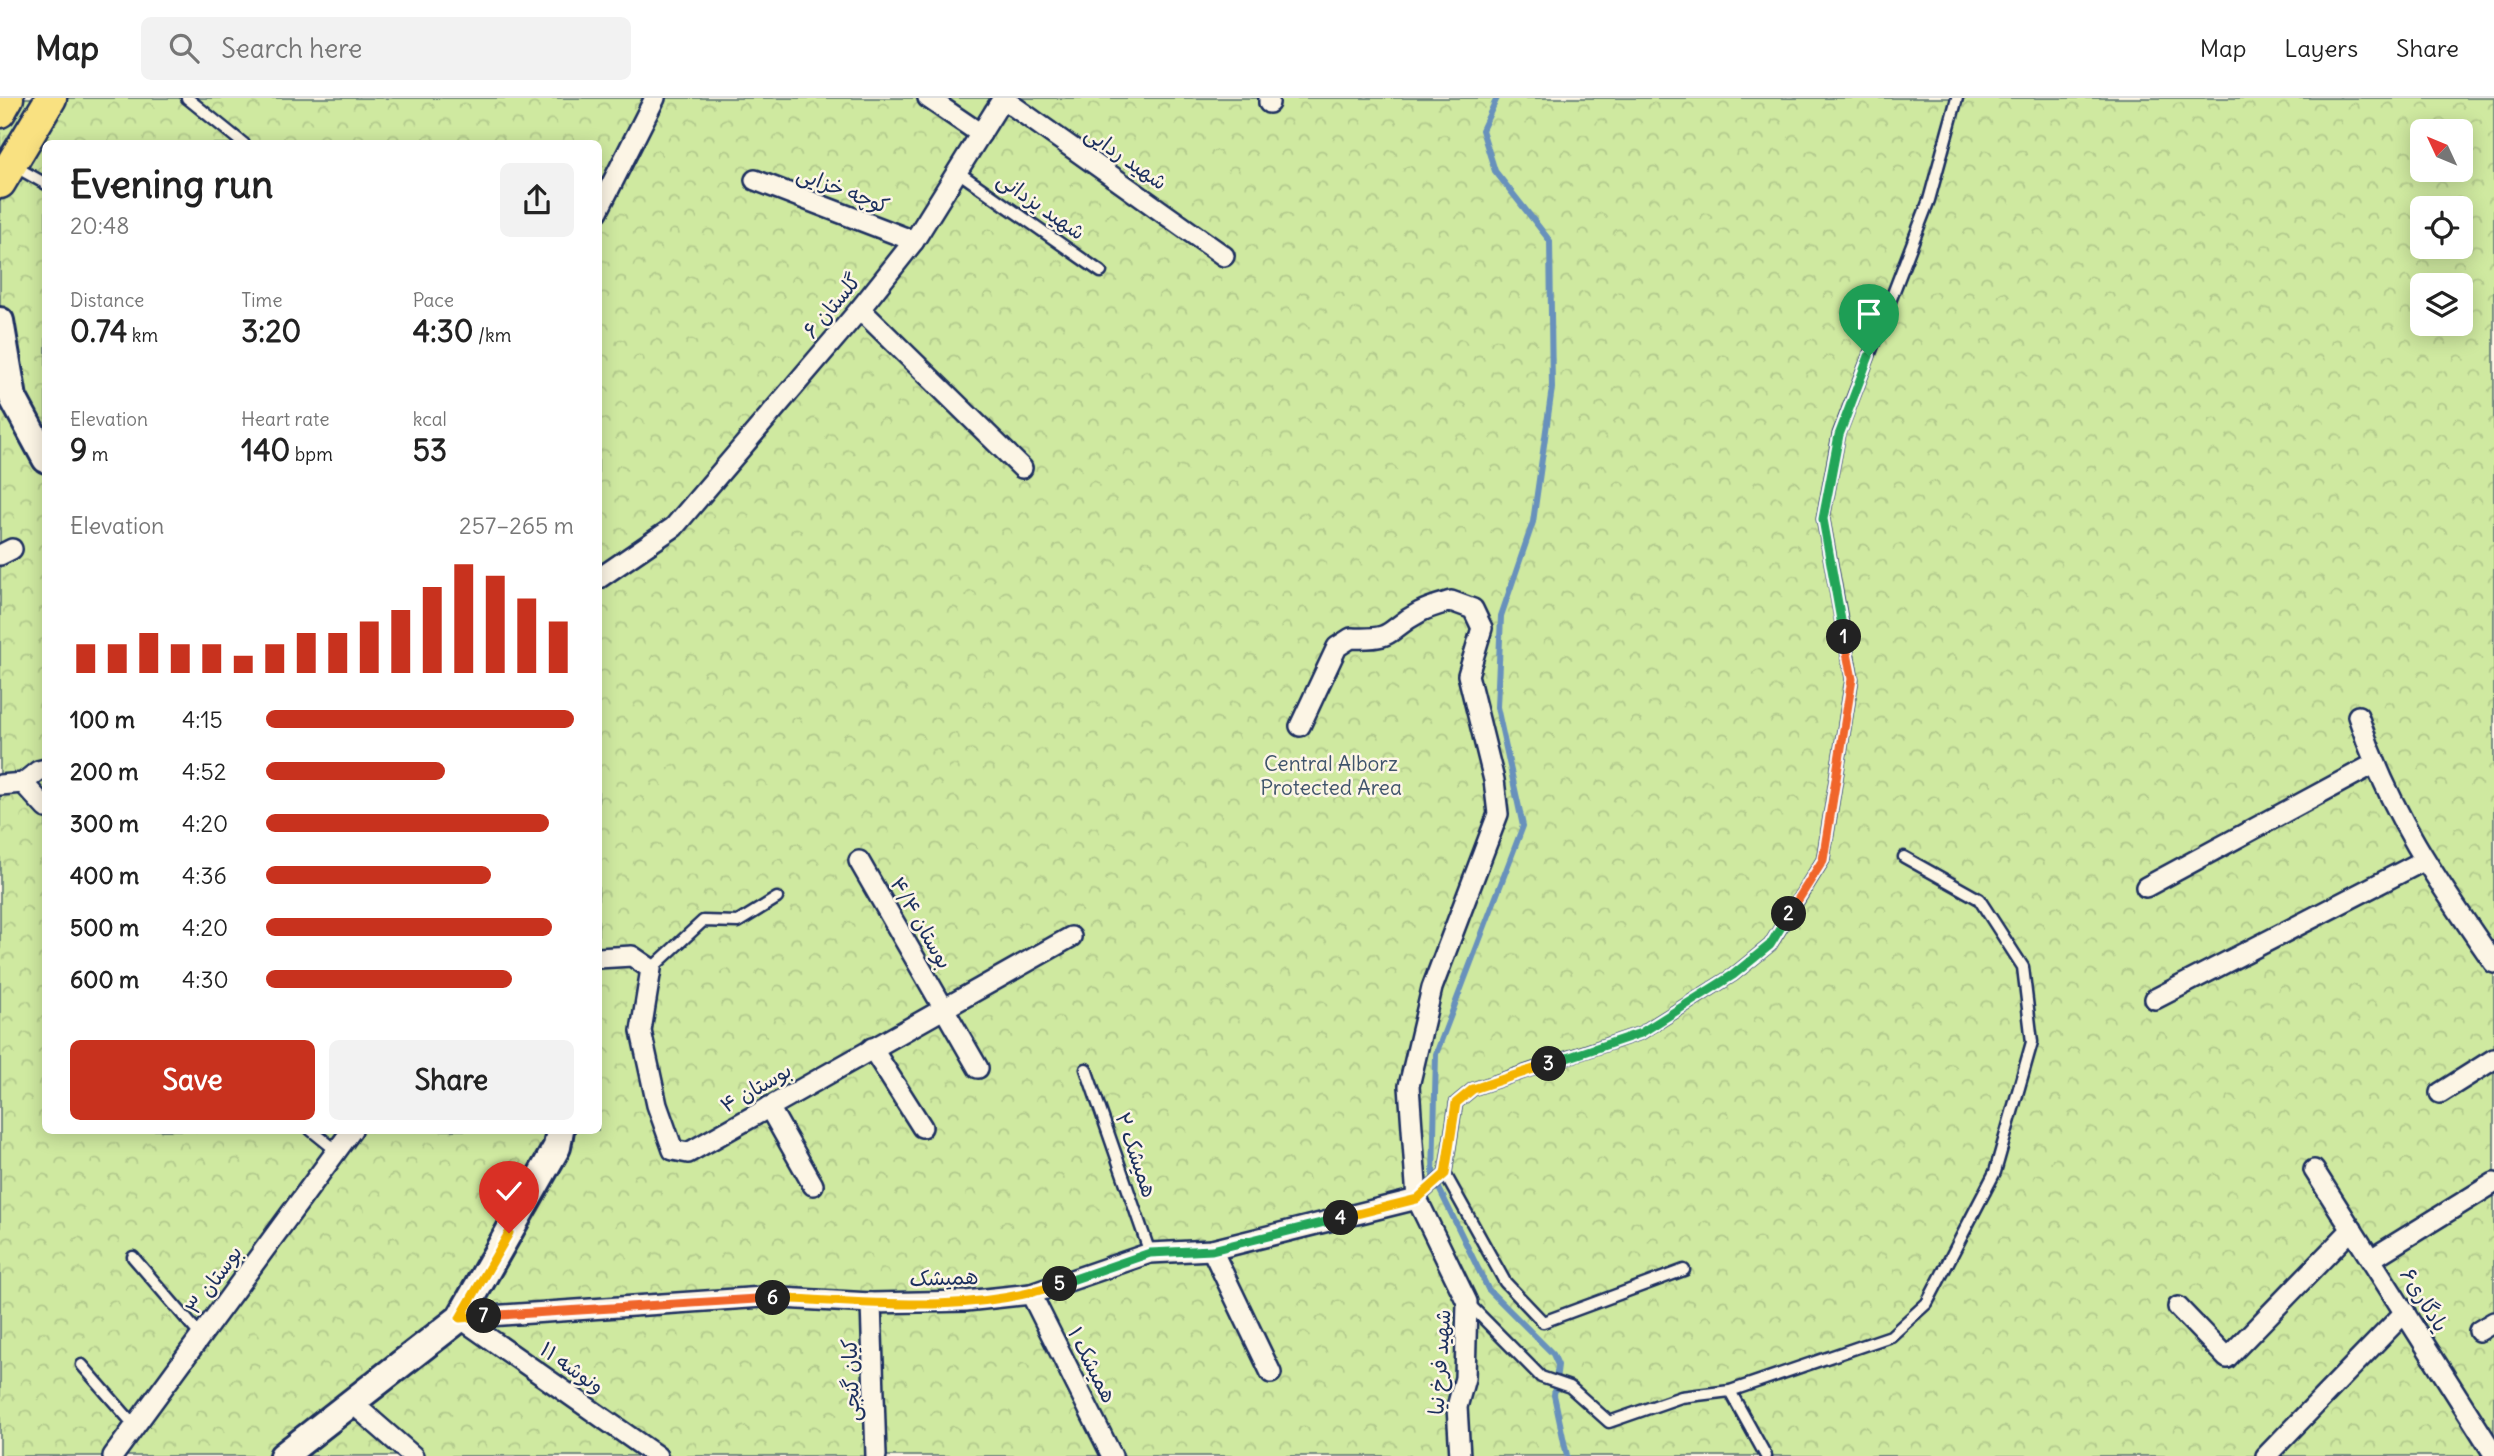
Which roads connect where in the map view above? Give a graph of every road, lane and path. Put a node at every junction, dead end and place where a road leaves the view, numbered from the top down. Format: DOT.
graph roads {
  1 [pos="51,98"];
  2 [pos="187,98"];
  3 [pos="655,98"];
  4 [pos="928,98"];
  5 [pos="1002,98"];
  6 [pos="1957,98"];
  7 [pos="981,134"];
  8 [pos="239,140"];
  9 [pos="958,172"];
  10 [pos="5,174"];
  11 [pos="755,180"];
  12 [pos="42,183"];
  13 [pos="602,203"];
  14 [pos="914,242"];
  15 [pos="1224,256"];
  16 [pos="1101,272"];
  17 [pos="860,309"];
  18 [pos="0,321"];
  19 [pos="42,452"];
  20 [pos="1022,468"];
  21 [pos="602,576"];
  22 [pos="2358,716"];
  23 [pos="1300,726"];
  24 [pos="2374,764"];
  25 [pos="42,770"];
  26 [pos="23,783"];
  27 [pos="0,785"];
  28 [pos="42,804"];
  29 [pos="1904,857"];
  30 [pos="859,861"];
  31 [pos="2423,861"];
  32 [pos="2146,887"];
  33 [pos="777,898"];
  34 [pos="1072,937"];
  35 [pos="602,958"];
  36 [pos="2494,963"];
  37 [pos="651,969"];
  38 [pos="2155,999"];
  39 [pos="943,1008"];
  40 [pos="872,1048"];
  41 [pos="2494,1059"];
  42 [pos="978,1068"];
  43 [pos="1086,1069"];
  44 [pos="2440,1093"];
  45 [pos="769,1107"];
  46 [pos="922,1127"];
  47 [pos="316,1134"];
  48 [pos="349,1134"];
  49 [pos="559,1134"];
  50 [pos="337,1151"];
  51 [pos="2314,1170"];
  52 [pos="1445,1174"];
  53 [pos="2494,1183"];
  54 [pos="813,1185"];
  55 [pos="1422,1195"];
  56 [pos="2352,1229"];
  57 [pos="1212,1250"];
  58 [pos="1150,1253"];
  59 [pos="133,1257"];
  60 [pos="2371,1259"];
  61 [pos="1684,1270"];
  62 [pos="1031,1294"];
  63 [pos="1467,1302"];
  64 [pos="871,1303"];
  65 [pos="2178,1307"];
  66 [pos="2405,1312"];
  67 [pos="460,1318"];
  68 [pos="201,1336"];
  69 [pos="82,1365"];
  70 [pos="1271,1373"];
  71 [pos="1730,1391"];
  72 [pos="351,1402"];
  73 [pos="135,1426"];
  74 [pos="2494,1454"];
  75 [pos="113,1456"];
  76 [pos="283,1456"];
  77 [pos="413,1456"];
  78 [pos="657,1456"];
  79 [pos="876,1456"];
  80 [pos="1112,1456"];
  81 [pos="1460,1456"];
  82 [pos="1766,1456"];
  83 [pos="2266,1456"];
  1 -- 10 [label="main road"];
  2 -- 8 [label="lane"];
  3 -- 13 [label="street"];
  4 -- 7 [label="street"];
  5 -- 7 [label="street, گلستان ۶"];
  5 -- 15 [label="street, شهید ردایی"];
  6 -- 52 [label="lane"];
  7 -- 9 [label="street, گلستان ۶"];
  9 -- 14 [label="street, گلستان ۶"];
  9 -- 16 [label="lane, شهید یزدانی"];
  10 -- 12 [label="lane"];
  11 -- 14 [label="street, کوچه خزایی"];
  14 -- 17 [label="street, گلستان ۶"];
  17 -- 20 [label="street"];
  17 -- 21 [label="street, گلستان ۶"];
  18 -- 19 [label="street"];
  22 -- 24 [label="street"];
  23 -- 55 [label="street"];
  24 -- 31 [label="street"];
  24 -- 32 [label="street"];
  25 -- 26 [label="street"];
  26 -- 27 [label="street"];
  26 -- 28 [label="street"];
  29 -- 71 [label="lane"];
  30 -- 39 [label="street, بوستان ۴/۴"];
  31 -- 36 [label="street"];
  31 -- 38 [label="street"];
  33 -- 37 [label="lane"];
  34 -- 39 [label="street, بوستان ۴"];
  35 -- 37 [label="street"];
  37 -- 45 [label="street, بوستان ۴"];
  39 -- 40 [label="street, بوستان ۴"];
  39 -- 42 [label="street, بوستان ۴/۴"];
  40 -- 45 [label="street, بوستان ۴"];
  40 -- 46 [label="street"];
  41 -- 44 [label="street"];
  43 -- 58 [label="lane, همیشک ۲"];
  45 -- 54 [label="street"];
  47 -- 50 [label="lane"];
  48 -- 50 [label="street, بوستان ۳"];
  49 -- 67 [label="street"];
  50 -- 68 [label="street, بوستان ۳"];
  51 -- 56 [label="street, یادگاری۶"];
  52 -- 55 [label="lane"];
  52 -- 61 [label="lane"];
  53 -- 60 [label="street"];
  55 -- 57 [label="street, همیشک"];
  55 -- 63 [label="street, شهید فرخ نیا"];
  56 -- 60 [label="street, یادگاری۶"];
  56 -- 65 [label="street"];
  57 -- 58 [label="street, همیشک"];
  57 -- 70 [label="street"];
  58 -- 62 [label="street, همیشک"];
  59 -- 68 [label="lane"];
  60 -- 66 [label="street, یادگاری۶"];
  62 -- 64 [label="street, همیشک"];
  62 -- 80 [label="street, همیشک ۱"];
  63 -- 71 [label="lane"];
  63 -- 81 [label="street, شهید فرخ نیا"];
  64 -- 67 [label="street, همیشک"];
  64 -- 79 [label="street, کیان گنجی"];
  66 -- 74 [label="street, یادگاری۶"];
  66 -- 83 [label="street"];
  67 -- 72 [label="street"];
  67 -- 78 [label="street, ونوشه ۱۱"];
  68 -- 73 [label="street, بوستان ۳"];
  69 -- 73 [label="lane"];
  71 -- 82 [label="lane"];
  72 -- 76 [label="street"];
  72 -- 77 [label="street"];
  73 -- 75 [label="street, بوستان ۳"];
}
